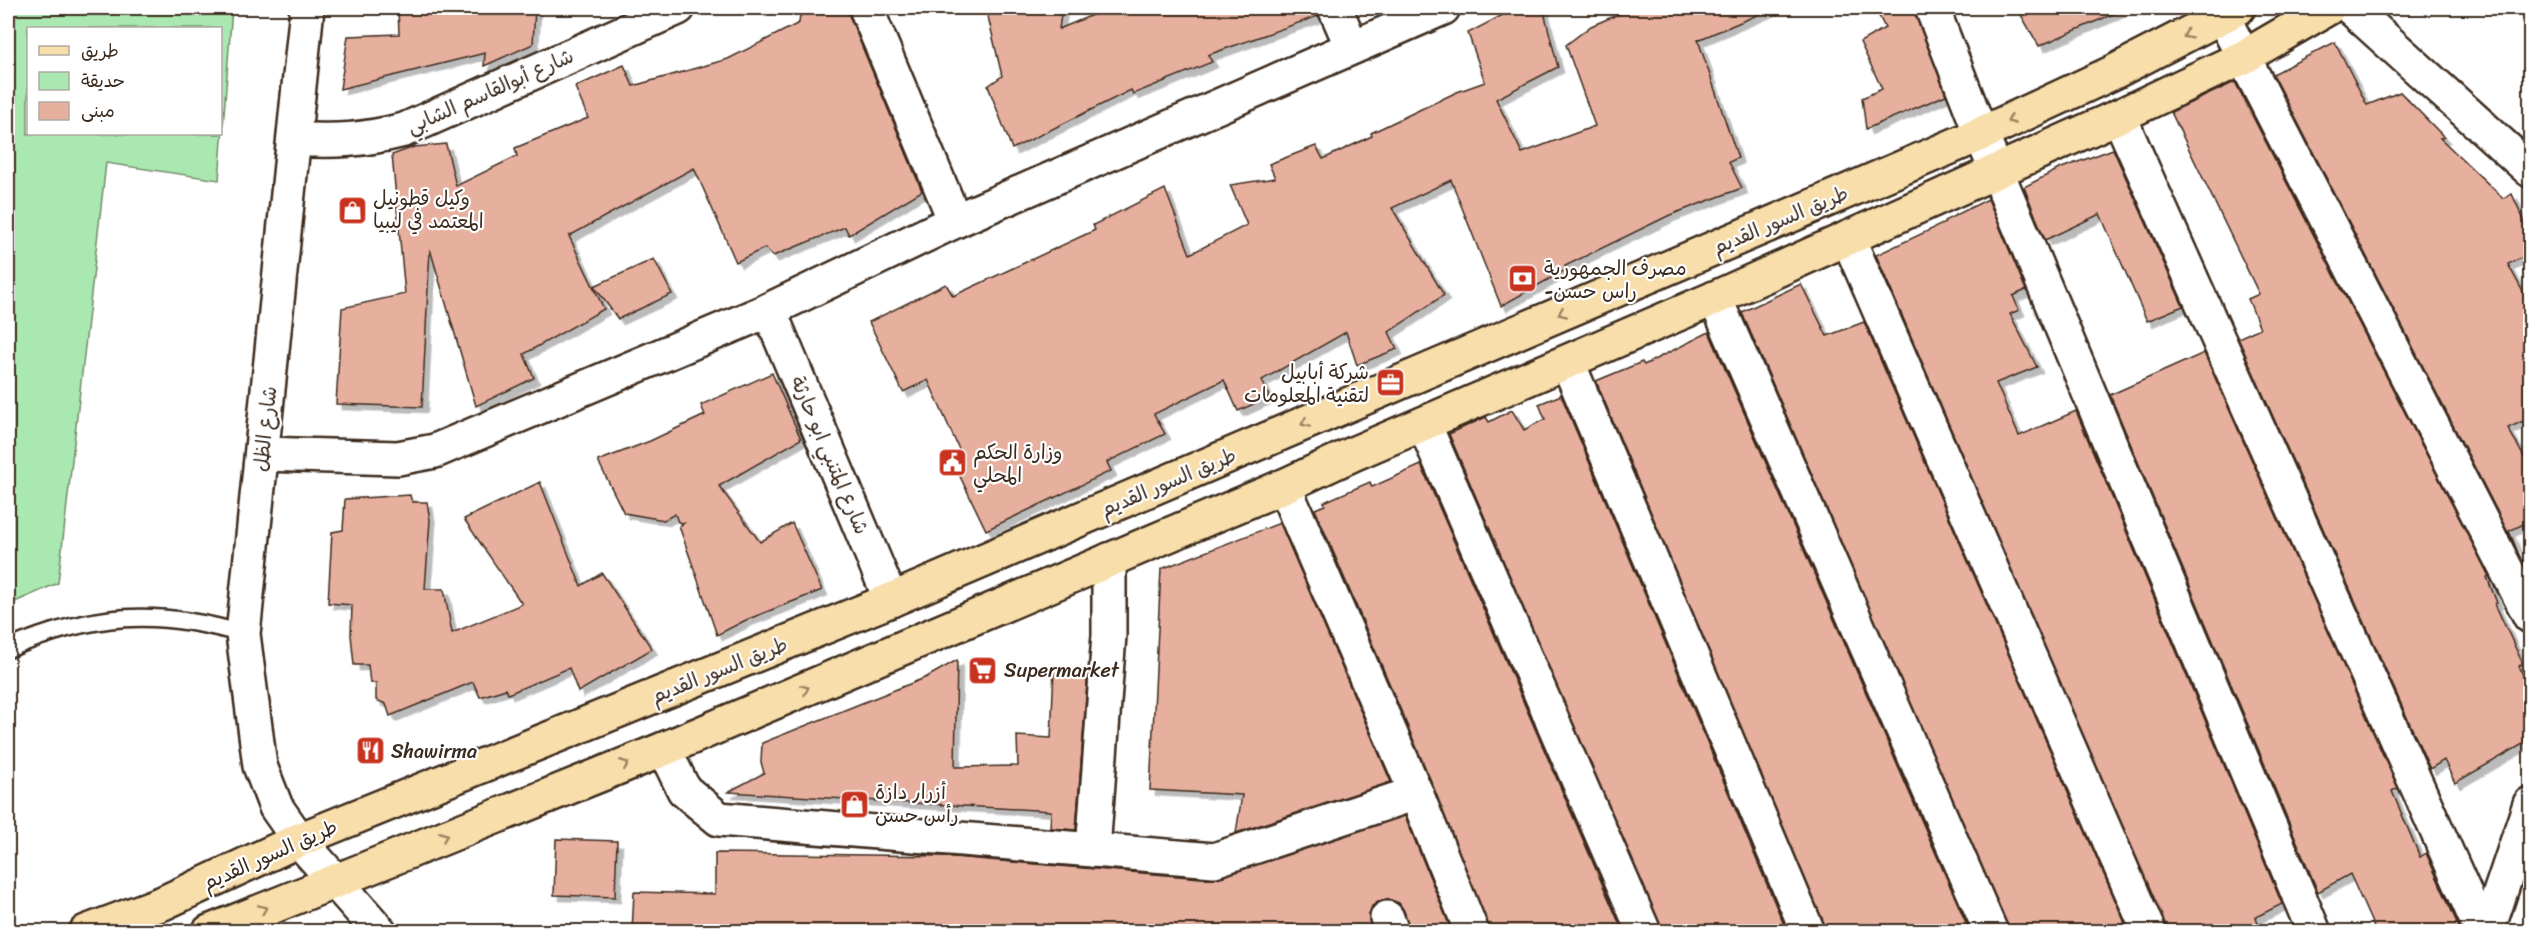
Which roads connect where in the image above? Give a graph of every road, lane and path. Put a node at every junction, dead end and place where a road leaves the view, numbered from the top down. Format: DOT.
graph roads {
  1 [pos="307,8"];
  2 [pos="866,8"];
  3 [pos="1335,8"];
  4 [pos="1443,8"];
  5 [pos="1932,8"];
  6 [pos="2328,8"];
  7 [pos="2351,8"];
  8 [pos="659,12"];
  9 [pos="2231,12"];
  10 [pos="1352,47"];
  11 [pos="2244,57"];
  12 [pos="2119,116"];
  13 [pos="1981,134"];
  14 [pos="294,139"];
  15 [pos="2530,170"];
  16 [pos="1997,171"];
  17 [pos="955,221"];
  18 [pos="1848,238"];
  19 [pos="1715,298"];
  20 [pos="770,310"];
  21 [pos="1568,363"];
  22 [pos="1424,424"];
  23 [pos="262,454"];
  24 [pos="1284,486"];
  25 [pos="1109,560"];
  26 [pos="891,600"];
  27 [pos="2530,616"];
  28 [pos="243,634"];
  29 [pos="8,649"];
  30 [pos="664,749"];
  31 [pos="1416,793"];
  32 [pos="2530,804"];
  33 [pos="299,840"];
  34 [pos="1093,850"];
  35 [pos="333,880"];
  36 [pos="86,932"];
  37 [pos="209,932"];
  38 [pos="380,932"];
  39 [pos="1472,932"];
  40 [pos="1644,932"];
  41 [pos="1808,932"];
  42 [pos="1991,932"];
  43 [pos="2149,932"];
  44 [pos="2314,932"];
  45 [pos="2485,932"];
  1 -- 14 [label="street, شارع الظل"];
  2 -- 17 [label="street"];
  3 -- 10 [label="street"];
  4 -- 10 [label="street"];
  5 -- 13 [label="street"];
  6 -- 11 [label="main road"];
  7 -- 15 [label="street"];
  8 -- 14 [label="street, شارع أبوالقاسم الشابي"];
  9 -- 11 [label="street"];
  9 -- 13 [label="main road, طريق السور القديم, one-way"];
  10 -- 17 [label="street"];
  11 -- 12 [label="main road"];
  11 -- 27 [label="street"];
  12 -- 16 [label="main road"];
  12 -- 45 [label="street"];
  13 -- 16 [label="street"];
  13 -- 26 [label="main road, طريق السور القديم, one-way"];
  14 -- 23 [label="street, شارع الظل"];
  16 -- 18 [label="main road"];
  16 -- 44 [label="street"];
  17 -- 20 [label="street"];
  18 -- 19 [label="main road"];
  18 -- 43 [label="street"];
  19 -- 21 [label="main road"];
  19 -- 42 [label="street"];
  20 -- 23 [label="street"];
  20 -- 26 [label="street, شارع المتنبي ابو حارثة"];
  21 -- 22 [label="main road"];
  21 -- 41 [label="street"];
  22 -- 24 [label="main road"];
  22 -- 40 [label="street"];
  23 -- 28 [label="street, شارع الظل"];
  24 -- 25 [label="main road"];
  24 -- 31 [label="street"];
  30 -- 25 [label="main road, one-way"];
  25 -- 34 [label="street"];
  26 -- 33 [label="main road, طريق السور القديم"];
  28 -- 29 [label="lane"];
  28 -- 33 [label="street, شارع الظل"];
  30 -- 34 [label="street"];
  35 -- 30 [label="main road, one-way"];
  31 -- 34 [label="street"];
  31 -- 39 [label="street"];
  32 -- 45 [label="street"];
  33 -- 35 [label="street, شارع الظل"];
  33 -- 36 [label="main road, طريق السور القديم"];
  37 -- 35 [label="main road, one-way"];
  35 -- 38 [label="street, شارع الظل"];
}
